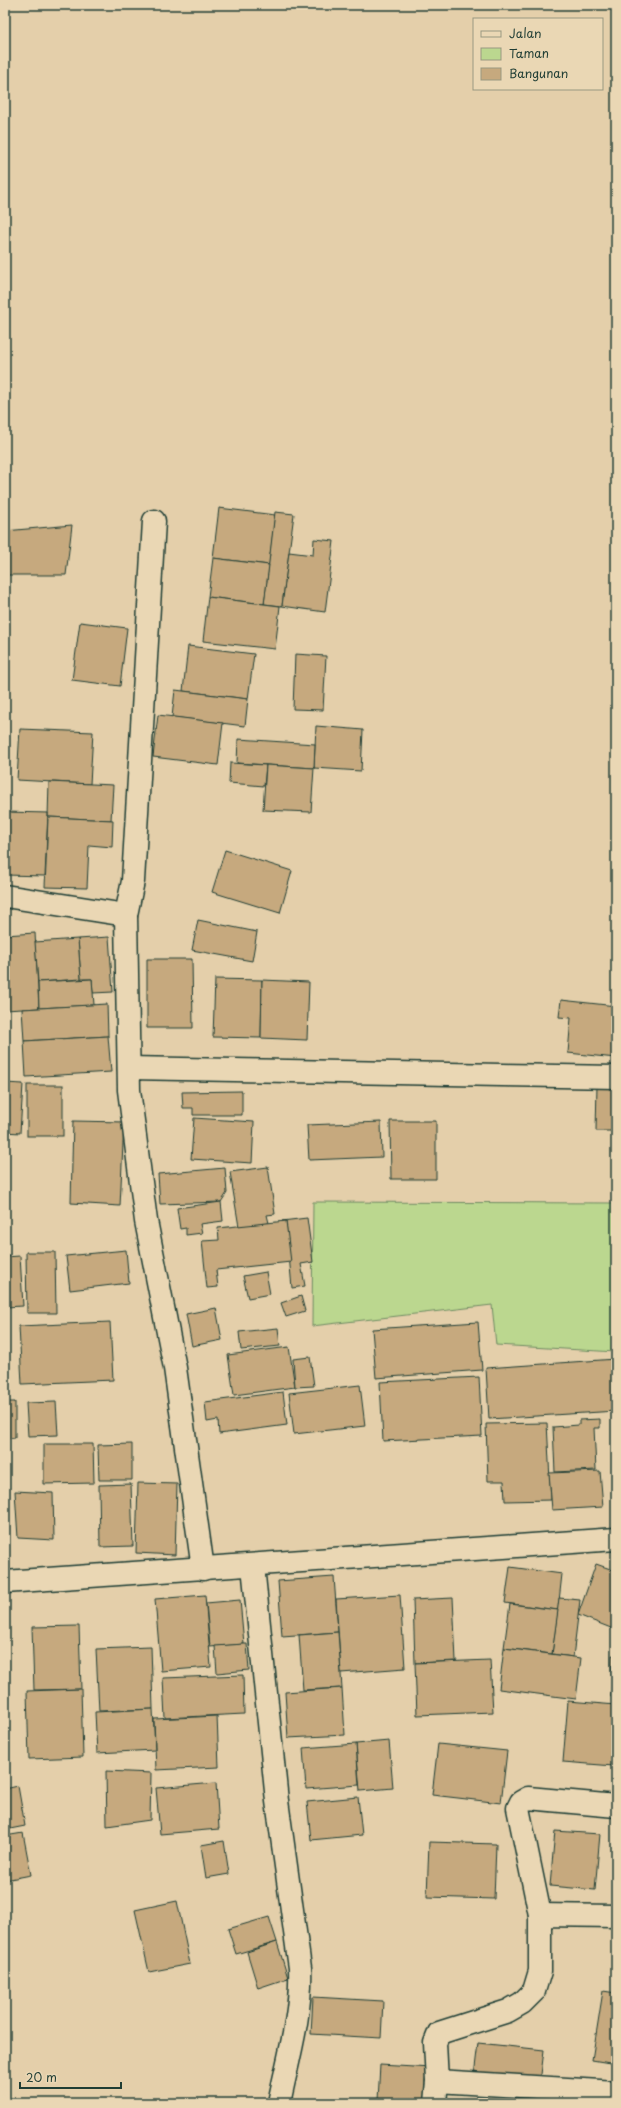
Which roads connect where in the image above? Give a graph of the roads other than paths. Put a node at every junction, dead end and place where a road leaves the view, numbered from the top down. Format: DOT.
graph roads {
  1 [pos="154,521"];
  2 [pos="5,896"];
  3 [pos="126,916"];
  4 [pos="129,1068"];
  5 [pos="616,1077"];
  6 [pos="616,1539"];
  7 [pos="253,1566"];
  8 [pos="203,1569"];
  9 [pos="5,1582"];
  10 [pos="616,1806"];
  11 [pos="540,1915"];
  12 [pos="616,1916"];
  13 [pos="437,2081"];
  14 [pos="616,2092"];
  15 [pos="279,2103"];
  16 [pos="435,2103"];
  1 -- 3 [label="street"];
  2 -- 3 [label="street"];
  3 -- 4 [label="street"];
  4 -- 5 [label="street"];
  4 -- 8 [label="street"];
  6 -- 7 [label="street"];
  7 -- 8 [label="street"];
  7 -- 15 [label="street"];
  8 -- 9 [label="street"];
  10 -- 11 [label="street"];
  11 -- 12 [label="street"];
  11 -- 13 [label="street"];
  13 -- 14 [label="street"];
  13 -- 16 [label="street"];
}
